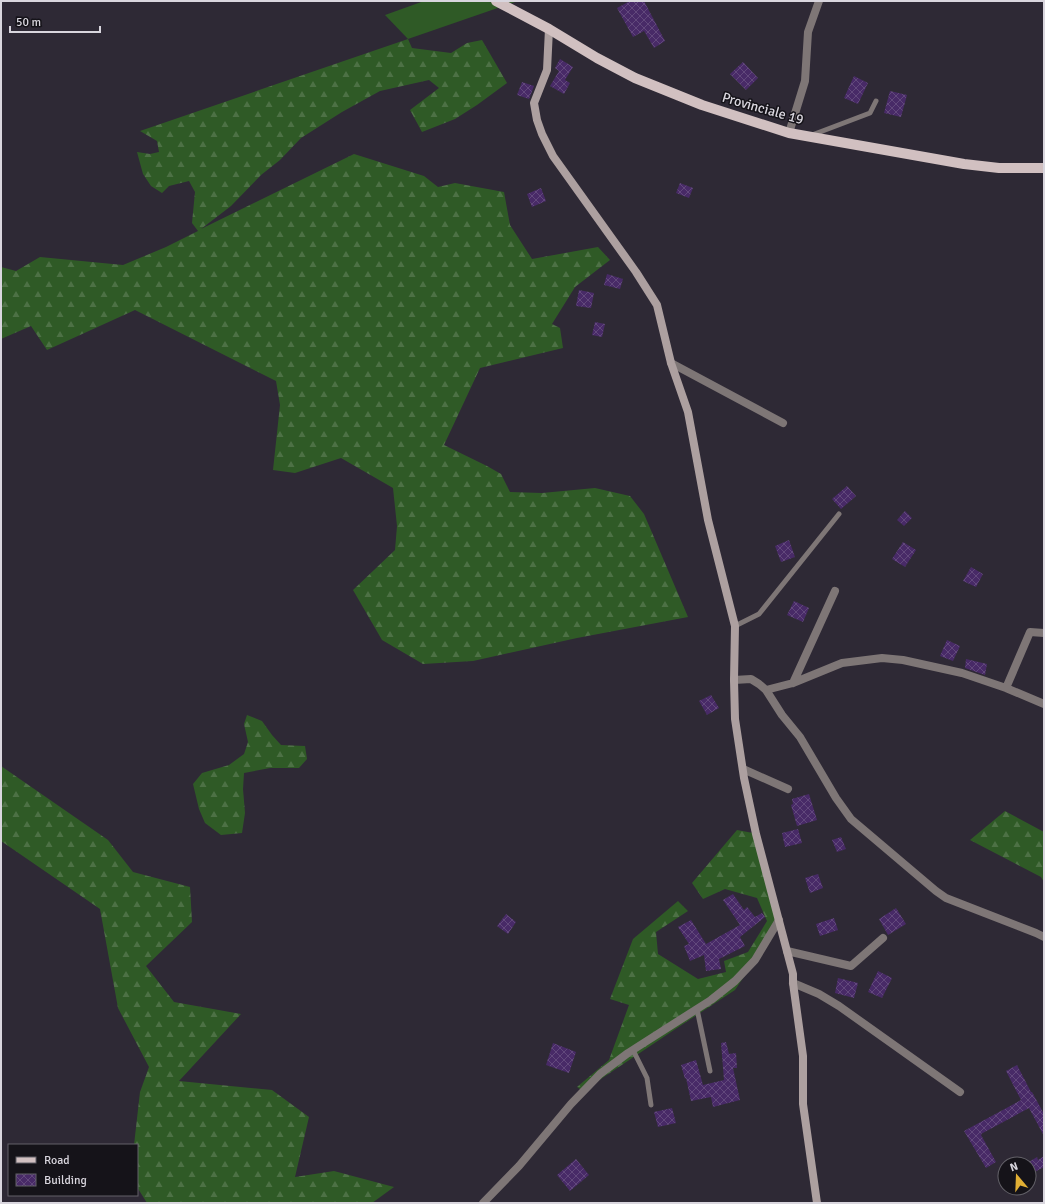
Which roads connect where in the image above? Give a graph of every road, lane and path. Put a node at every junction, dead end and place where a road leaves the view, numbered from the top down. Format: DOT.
graph roads {
  1 [pos="496,1"];
  2 [pos="819,1"];
  3 [pos="549,29"];
  4 [pos="876,101"];
  5 [pos="789,133"];
  6 [pos="1044,168"];
  7 [pos="671,363"];
  8 [pos="783,423"];
  9 [pos="839,514"];
  10 [pos="835,591"];
  11 [pos="735,626"];
  12 [pos="1044,633"];
  13 [pos="734,680"];
  14 [pos="794,683"];
  15 [pos="1006,688"];
  16 [pos="766,690"];
  17 [pos="1044,704"];
  18 [pos="743,769"];
  19 [pos="788,789"];
  20 [pos="778,920"];
  21 [pos="1044,937"];
  22 [pos="883,938"];
  23 [pos="787,950"];
  24 [pos="793,983"];
  25 [pos="697,1009"];
  26 [pos="633,1050"];
  27 [pos="710,1071"];
  28 [pos="960,1092"];
  29 [pos="651,1105"];
  30 [pos="483,1203"];
  31 [pos="817,1203"];
  1 -- 3 [label="main road, Provinciale 19"];
  2 -- 5 [label="street"];
  3 -- 5 [label="main road, Provinciale 19"];
  3 -- 7 [label="street"];
  4 -- 5 [label="lane"];
  5 -- 6 [label="main road, Provinciale 19"];
  7 -- 8 [label="street"];
  7 -- 11 [label="street"];
  9 -- 11 [label="lane"];
  10 -- 14 [label="street"];
  11 -- 13 [label="street"];
  12 -- 15 [label="street"];
  13 -- 16 [label="street"];
  13 -- 18 [label="street"];
  14 -- 15 [label="street"];
  14 -- 16 [label="street"];
  15 -- 17 [label="street"];
  16 -- 21 [label="street"];
  18 -- 19 [label="street"];
  18 -- 20 [label="street"];
  20 -- 23 [label="street"];
  20 -- 25 [label="street"];
  22 -- 23 [label="street"];
  23 -- 24 [label="street"];
  24 -- 28 [label="street"];
  24 -- 31 [label="street"];
  25 -- 26 [label="street"];
  25 -- 27 [label="lane"];
  26 -- 29 [label="lane"];
  26 -- 30 [label="street"];
}
